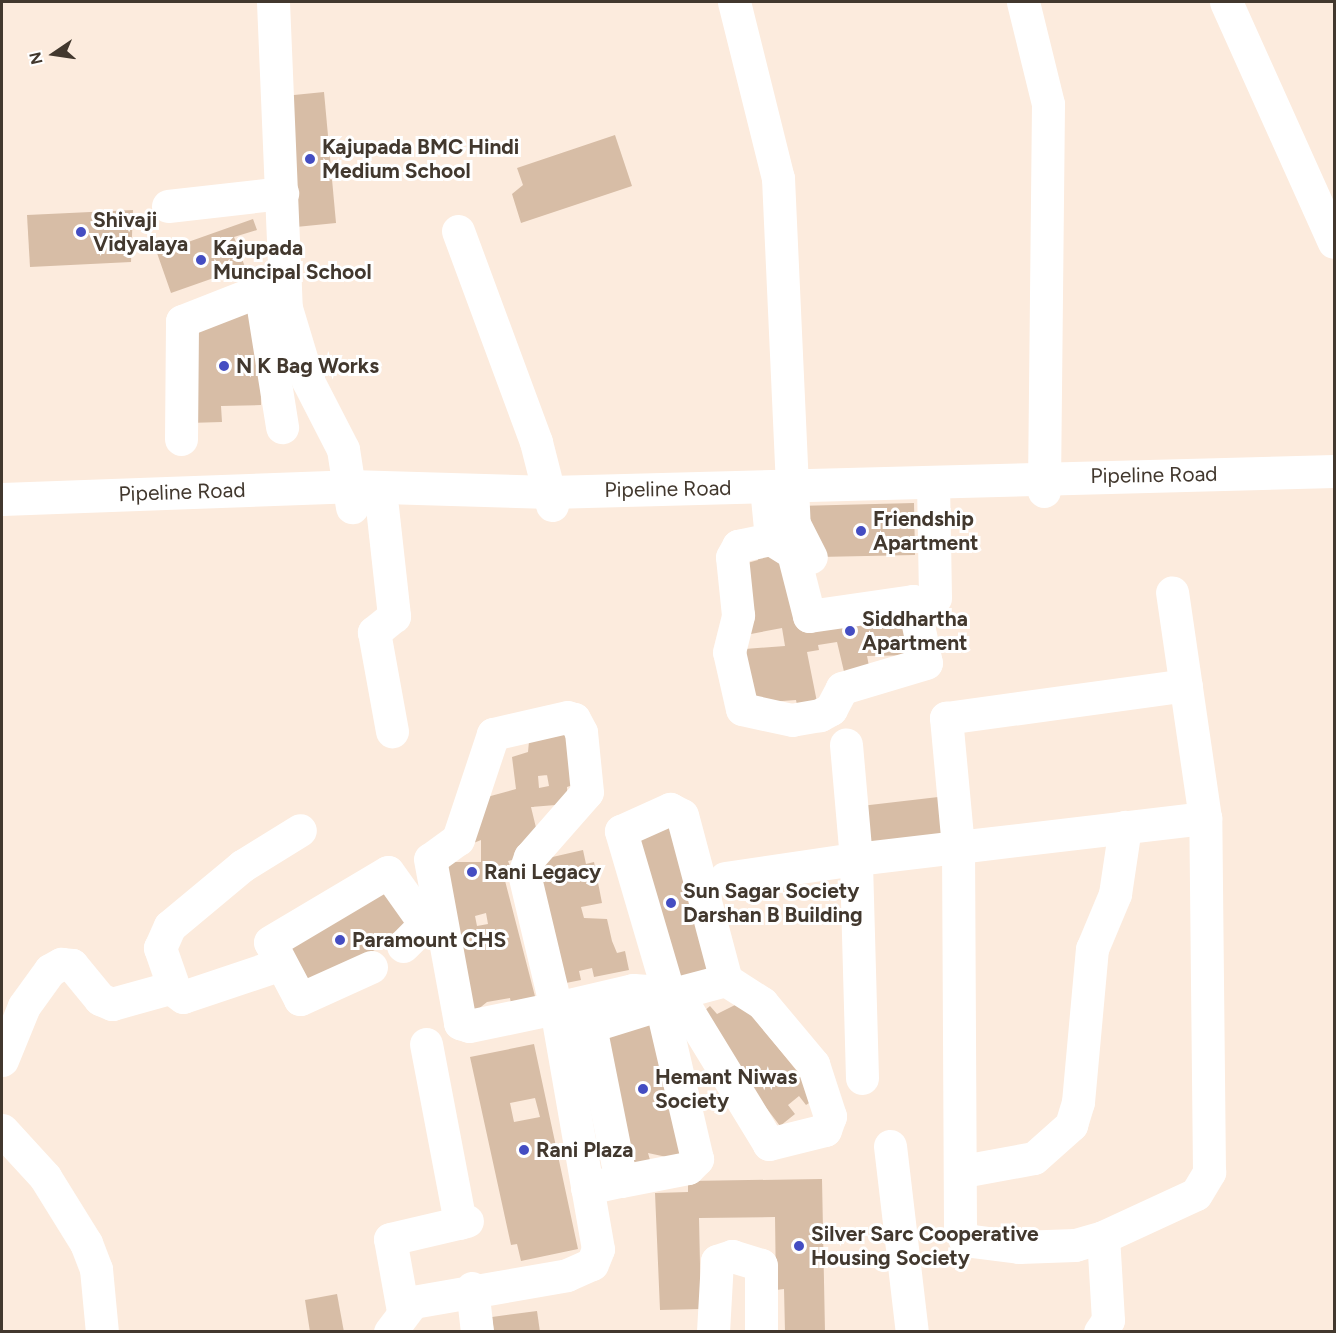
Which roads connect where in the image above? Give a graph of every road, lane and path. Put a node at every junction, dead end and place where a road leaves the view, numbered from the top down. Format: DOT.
graph roads {
  1 [pos="273,2"];
  2 [pos="734,2"];
  3 [pos="1023,2"];
  4 [pos="1226,2"];
  5 [pos="282,193"];
  6 [pos="168,206"];
  7 [pos="458,231"];
  8 [pos="1335,242"];
  9 [pos="272,285"];
  10 [pos="303,368"];
  11 [pos="275,382"];
  12 [pos="282,427"];
  13 [pos="181,439"];
  14 [pos="1335,471"];
  15 [pos="1044,484"];
  16 [pos="1335,486"];
  17 [pos="933,488"];
  18 [pos="779,491"];
  19 [pos="2,499"];
  20 [pos="551,499"];
  21 [pos="361,500"];
  22 [pos="2,516"];
  23 [pos="771,539"];
  24 [pos="811,557"];
  25 [pos="1172,592"];
  26 [pos="935,598"];
  27 [pos="1186,685"];
  28 [pos="393,731"];
  29 [pos="846,744"];
  30 [pos="1205,818"];
  31 [pos="1125,827"];
  32 [pos="300,830"];
  33 [pos="958,847"];
  34 [pos="856,859"];
  35 [pos="724,878"];
  36 [pos="403,946"];
  37 [pos="278,965"];
  38 [pos="370,967"];
  39 [pos="726,980"];
  40 [pos="173,987"];
  41 [pos="672,992"];
  42 [pos="622,1003"];
  43 [pos="556,1008"];
  44 [pos="426,1044"];
  45 [pos="2,1060"];
  46 [pos="862,1078"];
  47 [pos="2,1130"];
  48 [pos="890,1146"];
  49 [pos="963,1171"];
  50 [pos="621,1181"];
  51 [pos="587,1188"];
  52 [pos="1103,1237"];
  53 [pos="472,1288"];
  54 [pos="397,1321"];
  55 [pos="102,1332"];
  56 [pos="477,1332"];
  57 [pos="713,1332"];
  58 [pos="761,1332"];
  59 [pos="912,1332"];
  60 [pos="1100,1332"];
  1 -- 5 [label="street"];
  2 -- 18 [label="street"];
  3 -- 15 [label="street"];
  4 -- 8 [label="street"];
  5 -- 6 [label="street"];
  5 -- 9 [label="street"];
  7 -- 20 [label="street"];
  9 -- 10 [label="street"];
  9 -- 11 [label="street"];
  9 -- 13 [label="street"];
  10 -- 11 [label="street"];
  10 -- 21 [label="street"];
  11 -- 12 [label="street"];
  14 -- 15 [label="street, Pipeline Road"];
  15 -- 16 [label="street"];
  15 -- 17 [label="street, Pipeline Road"];
  17 -- 18 [label="street, Pipeline Road"];
  17 -- 26 [label="street"];
  18 -- 20 [label="street, Pipeline Road"];
  18 -- 23 [label="street"];
  18 -- 24 [label="street"];
  19 -- 21 [label="street, Pipeline Road"];
  20 -- 21 [label="street, Pipeline Road"];
  21 -- 22 [label="street"];
  21 -- 28 [label="street"];
  23 -- 23 [label="street"];
  25 -- 27 [label="street"];
  27 -- 30 [label="street"];
  27 -- 33 [label="street"];
  29 -- 34 [label="street"];
  30 -- 31 [label="street"];
  30 -- 52 [label="street"];
  31 -- 33 [label="street"];
  31 -- 49 [label="street"];
  32 -- 40 [label="street"];
  33 -- 34 [label="street"];
  33 -- 49 [label="street"];
  34 -- 35 [label="street"];
  34 -- 46 [label="street"];
  36 -- 37 [label="street"];
  37 -- 38 [label="street"];
  37 -- 40 [label="street"];
  39 -- 41 [label="street"];
  39 -- 41 [label="street"];
  39 -- 41 [label="street"];
  40 -- 45 [label="street"];
  41 -- 42 [label="street"];
  42 -- 43 [label="street"];
  42 -- 50 [label="street"];
  42 -- 50 [label="street"];
  43 -- 43 [label="street"];
  43 -- 51 [label="street"];
  44 -- 54 [label="street"];
  47 -- 55 [label="street"];
  48 -- 59 [label="street"];
  49 -- 52 [label="street"];
  50 -- 51 [label="street"];
  51 -- 53 [label="street"];
  52 -- 60 [label="street"];
  53 -- 54 [label="street"];
  53 -- 56 [label="street"];
  57 -- 58 [label="street"];
}
